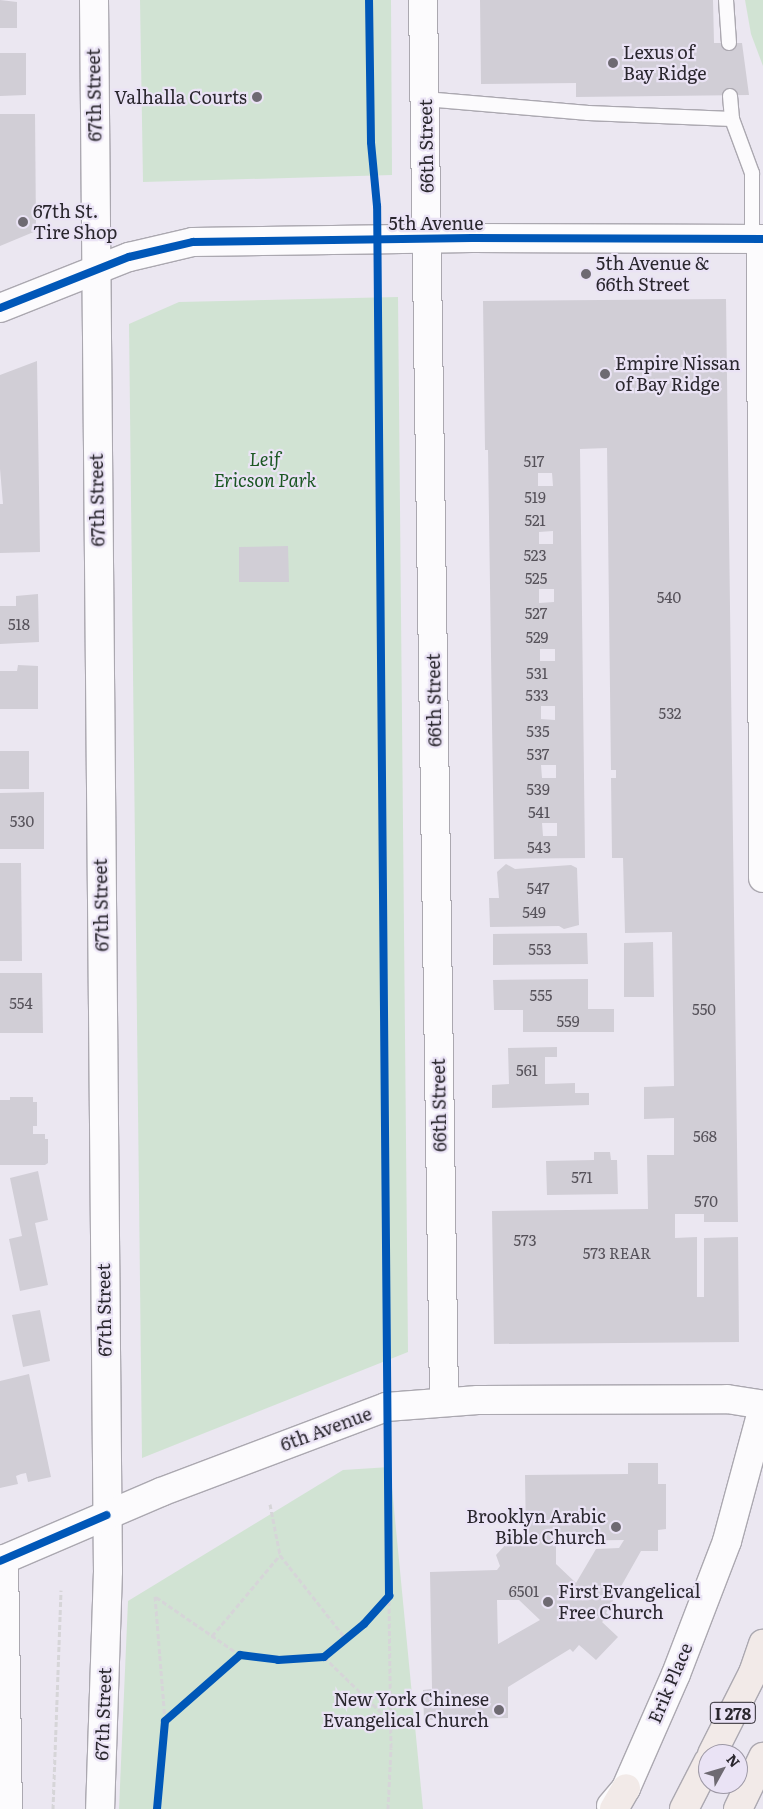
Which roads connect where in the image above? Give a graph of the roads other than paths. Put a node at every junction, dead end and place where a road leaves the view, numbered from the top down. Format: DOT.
graph roads {
  1 [pos="94,0"];
  2 [pos="423,0"];
  3 [pos="726,0"];
  4 [pos="730,43"];
  5 [pos="730,96"];
  6 [pos="425,99"];
  7 [pos="732,119"];
  8 [pos="427,239"];
  9 [pos="759,239"];
  10 [pos="95,270"];
  11 [pos="0,308"];
  12 [pos="763,878"];
  13 [pos="444,1401"];
  14 [pos="763,1406"];
  15 [pos="107,1515"];
  16 [pos="2,1560"];
  17 [pos="763,1644"];
  18 [pos="717,1744"];
  19 [pos="763,1757"];
  20 [pos="698,1782"];
  21 [pos="620,1799"];
  22 [pos="8,1809"];
  23 [pos="100,1809"];
  24 [pos="608,1809"];
  25 [pos="684,1809"];
  26 [pos="738,1809"];
  1 -- 10 [label="street, 67th Street"];
  2 -- 6 [label="street, 66th Street"];
  3 -- 4 [label="lane"];
  5 -- 7 [label="lane"];
  6 -- 7 [label="lane"];
  6 -- 8 [label="street, 66th Street"];
  7 -- 9 [label="lane"];
  8 -- 9 [label="street, 5th Avenue"];
  8 -- 10 [label="street, 5th Avenue"];
  8 -- 13 [label="street, 66th Street"];
  9 -- 12 [label="street"];
  10 -- 11 [label="street, 5th Avenue"];
  10 -- 15 [label="street, 67th Street"];
  13 -- 14 [label="street, 6th Avenue"];
  13 -- 15 [label="street, 6th Avenue"];
  14 -- 21 [label="street, Erik Place"];
  15 -- 16 [label="street, 6th Avenue"];
  15 -- 23 [label="street, 67th Street"];
  16 -- 22 [label="street"];
  17 -- 18 [label="highway, I 278"];
  19 -- 26 [label="highway"];
  20 -- 25 [label="highway"];
  21 -- 24 [label="street, Erik Place"];
}
